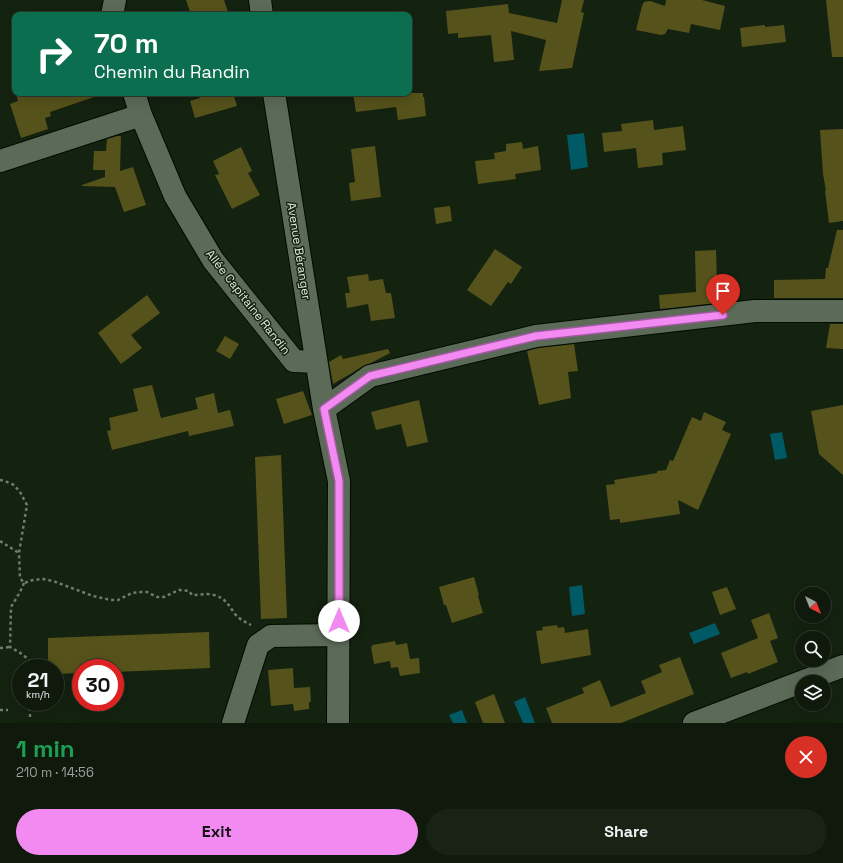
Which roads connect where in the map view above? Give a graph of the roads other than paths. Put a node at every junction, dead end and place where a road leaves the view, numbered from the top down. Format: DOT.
graph roads {
  1 [pos="115,0"];
  2 [pos="260,0"];
  3 [pos="113,12"];
  4 [pos="262,12"];
  5 [pos="135,96"];
  6 [pos="274,96"];
  7 [pos="141,115"];
  8 [pos="0,161"];
  9 [pos="843,311"];
  10 [pos="316,362"];
  11 [pos="324,409"];
  12 [pos="339,635"];
  13 [pos="843,666"];
  14 [pos="233,723"];
  15 [pos="338,723"];
  16 [pos="694,723"];
  1 -- 3 [label="street"];
  2 -- 4 [label="street"];
  5 -- 7 [label="street, Allée Capitaine Randin"];
  6 -- 10 [label="street, Avenue Béranger"];
  7 -- 8 [label="street"];
  7 -- 10 [label="street, Allée Capitaine Randin"];
  9 -- 11 [label="street"];
  10 -- 11 [label="street, Avenue Béranger"];
  11 -- 12 [label="street, Avenue Béranger"];
  12 -- 14 [label="street"];
  12 -- 15 [label="street, Avenue Béranger"];
  13 -- 16 [label="street"];
}
